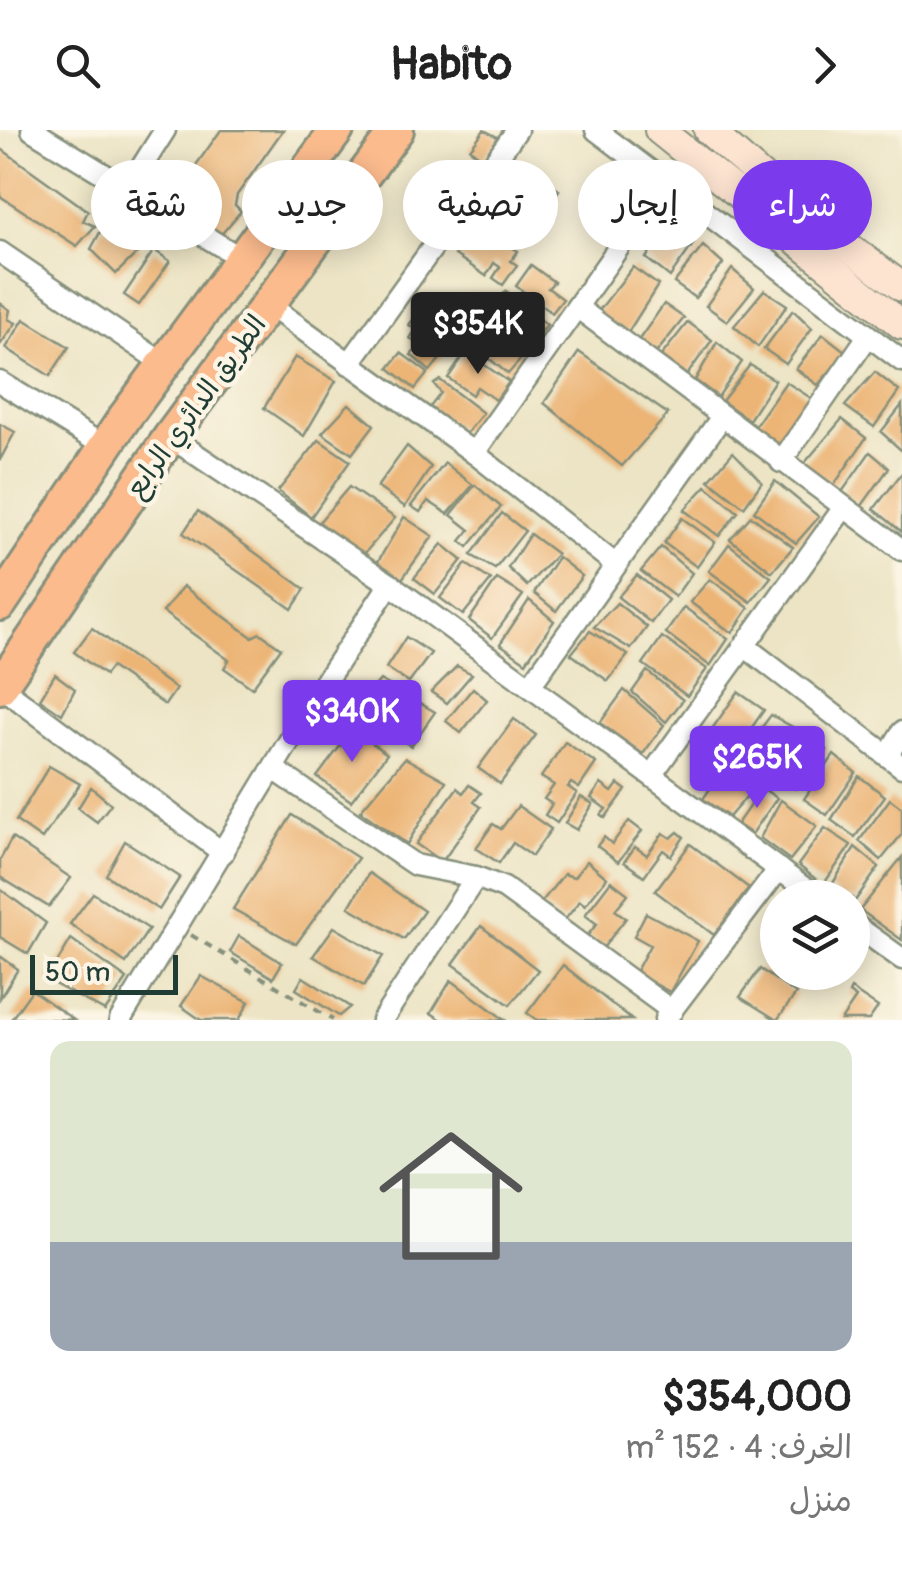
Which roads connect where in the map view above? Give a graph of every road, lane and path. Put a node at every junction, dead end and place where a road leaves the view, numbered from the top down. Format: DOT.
graph roads {
  1 [pos="32,130"];
  2 [pos="164,130"];
  3 [pos="338,130"];
  4 [pos="397,130"];
  5 [pos="517,130"];
  6 [pos="596,130"];
  7 [pos="659,130"];
  8 [pos="708,130"];
  9 [pos="146,160"];
  10 [pos="634,160"];
  11 [pos="91,165"];
  12 [pos="713,220"];
  13 [pos="222,247"];
  14 [pos="618,250"];
  15 [pos="0,252"];
  16 [pos="242,260"];
  17 [pos="902,287"];
  18 [pos="269,304"];
  19 [pos="578,308"];
  20 [pos="902,325"];
  21 [pos="868,336"];
  22 [pos="902,361"];
  23 [pos="164,364"];
  24 [pos="349,364"];
  25 [pos="0,382"];
  26 [pos="720,418"];
  27 [pos="170,436"];
  28 [pos="104,446"];
  29 [pos="474,453"];
  30 [pos="781,462"];
  31 [pos="842,510"];
  32 [pos="902,550"];
  33 [pos="614,564"];
  34 [pos="390,584"];
  35 [pos="0,604"];
  36 [pos="747,648"];
  37 [pos="530,686"];
  38 [pos="0,687"];
  39 [pos="902,732"];
  40 [pos="894,762"];
  41 [pos="276,770"];
  42 [pos="652,774"];
  43 [pos="223,853"];
  44 [pos="778,869"];
  45 [pos="476,877"];
  46 [pos="793,880"];
  47 [pos="176,926"];
  48 [pos="870,936"];
  49 [pos="902,959"];
  50 [pos="668,1015"];
  51 [pos="120,1020"];
  52 [pos="333,1020"];
  53 [pos="382,1020"];
  1 -- 11 [label="street"];
  2 -- 9 [label="street"];
  3 -- 16 [label="main road, الطريق الدائري الرابع"];
  4 -- 18 [label="main road, الطريق الدائري الرابع"];
  5 -- 24 [label="street"];
  6 -- 10 [label="street"];
  7 -- 20 [label="main road"];
  8 -- 17 [label="main road"];
  12 -- 21 [label="street"];
  13 -- 16 [label="street"];
  14 -- 19 [label="street"];
  15 -- 23 [label="street"];
  16 -- 23 [label="main road, الطريق الدائري الرابع"];
  18 -- 24 [label="street"];
  18 -- 27 [label="main road, الطريق الدائري الرابع"];
  19 -- 26 [label="street"];
  19 -- 29 [label="street"];
  21 -- 22 [label="street"];
  21 -- 30 [label="street"];
  23 -- 28 [label="main road, الطريق الدائري الرابع"];
  24 -- 29 [label="street"];
  25 -- 28 [label="street"];
  26 -- 30 [label="street"];
  26 -- 33 [label="street"];
  27 -- 34 [label="street"];
  27 -- 38 [label="main road, الطريق الدائري الرابع"];
  28 -- 35 [label="main road, الطريق الدائري الرابع"];
  29 -- 33 [label="street"];
  30 -- 31 [label="street"];
  31 -- 32 [label="street"];
  31 -- 36 [label="street"];
  33 -- 37 [label="street"];
  34 -- 37 [label="street"];
  34 -- 41 [label="street"];
  36 -- 40 [label="street"];
  36 -- 42 [label="street"];
  37 -- 42 [label="street"];
  38 -- 43 [label="street"];
  39 -- 40 [label="street"];
  41 -- 43 [label="street"];
  41 -- 45 [label="street"];
  42 -- 44 [label="street"];
  43 -- 47 [label="street"];
  44 -- 46 [label="street"];
  44 -- 50 [label="street"];
  45 -- 50 [label="street"];
  45 -- 53 [label="street"];
  47 -- 51 [label="street"];
  47 -- 52 [label="path"];
  48 -- 49 [label="street"];
}
